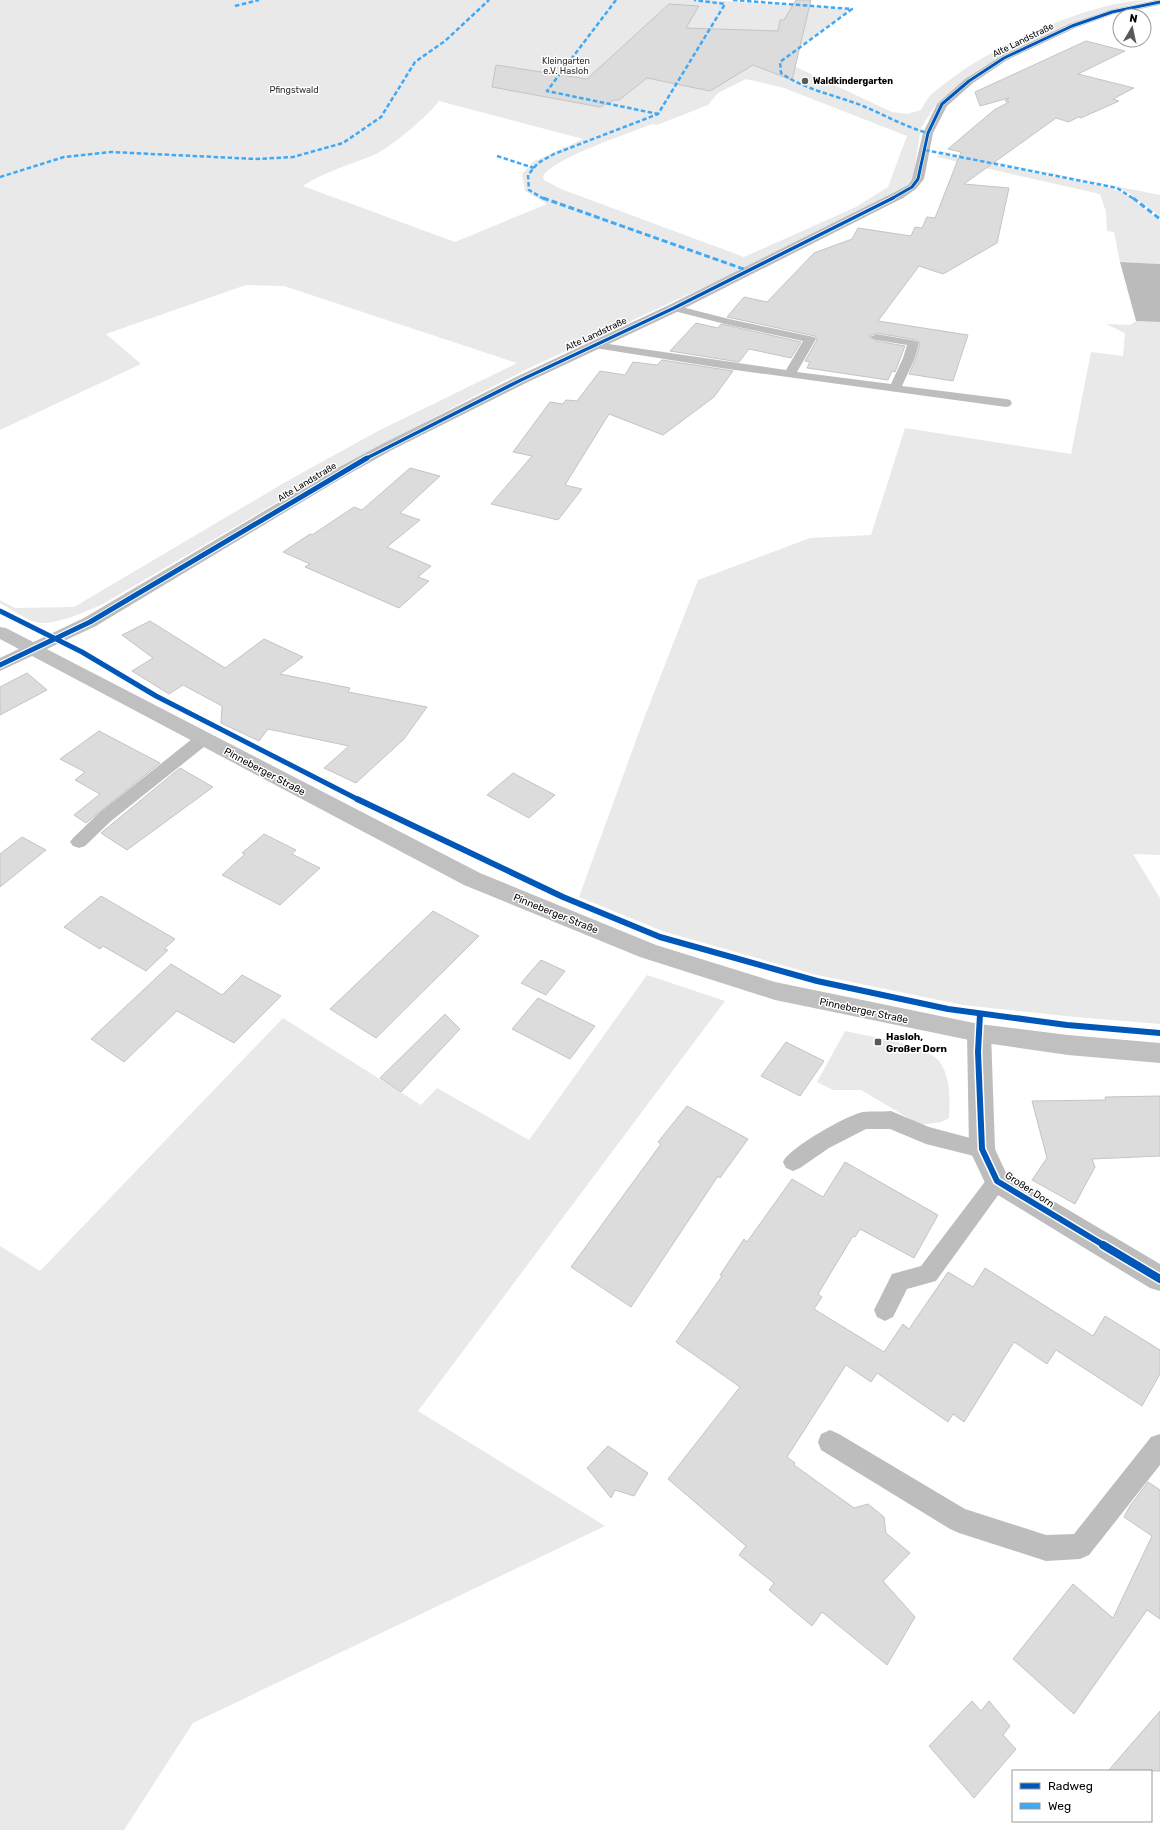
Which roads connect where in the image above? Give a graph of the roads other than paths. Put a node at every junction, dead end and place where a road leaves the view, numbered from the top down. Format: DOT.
graph roads {
  1 [pos="1160,2"];
  2 [pos="674,308"];
  3 [pos="876,336"];
  4 [pos="595,345"];
  5 [pos="790,374"];
  6 [pos="895,388"];
  7 [pos="1006,402"];
  8 [pos="0,632"];
  9 [pos="33,650"];
  10 [pos="0,665"];
  11 [pos="203,739"];
  12 [pos="78,842"];
  13 [pos="979,1033"];
  14 [pos="1160,1053"];
  15 [pos="982,1149"];
  16 [pos="793,1162"];
  17 [pos="998,1181"];
  18 [pos="1160,1279"];
  19 [pos="885,1310"];
  20 [pos="830,1442"];
  21 [pos="1160,1446"];
  1 -- 2 [label="street, Alte Landstraße"];
  2 -- 4 [label="street, Alte Landstraße"];
  2 -- 5 [label="lane"];
  3 -- 6 [label="lane"];
  4 -- 5 [label="lane"];
  4 -- 9 [label="street, Alte Landstraße"];
  5 -- 6 [label="lane"];
  6 -- 7 [label="lane"];
  8 -- 9 [label="main road, Pinneberger Straße"];
  9 -- 10 [label="street, Alte Landstraße"];
  9 -- 11 [label="main road, Pinneberger Straße"];
  11 -- 12 [label="lane"];
  11 -- 13 [label="main road, Pinneberger Straße"];
  13 -- 14 [label="main road, Pinneberger Straße"];
  13 -- 15 [label="street, Großer Dorn"];
  15 -- 16 [label="lane"];
  15 -- 17 [label="street, Großer Dorn"];
  17 -- 18 [label="street, Großer Dorn"];
  17 -- 19 [label="lane"];
  20 -- 21 [label="lane"];
}
